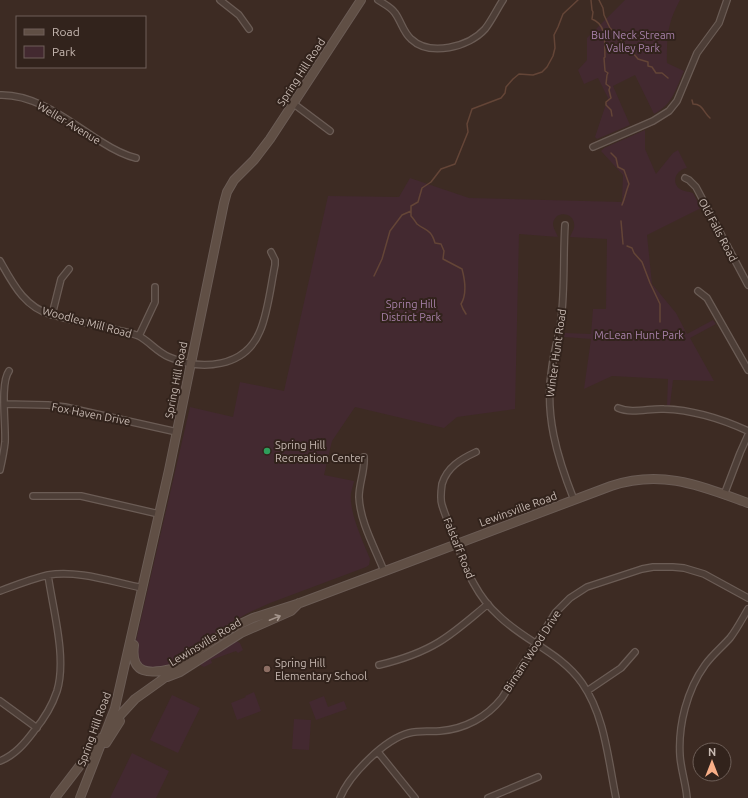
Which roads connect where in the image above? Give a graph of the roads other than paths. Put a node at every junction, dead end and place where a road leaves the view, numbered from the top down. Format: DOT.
graph roads {
  1 [pos="220,0"];
  2 [pos="361,0"];
  3 [pos="378,0"];
  4 [pos="503,0"];
  5 [pos="727,0"];
  6 [pos="249,29"];
  7 [pos="0,96"];
  8 [pos="294,104"];
  9 [pos="330,131"];
  10 [pos="593,147"];
  11 [pos="136,158"];
  12 [pos="685,178"];
  13 [pos="565,225"];
  14 [pos="271,252"];
  15 [pos="0,261"];
  16 [pos="69,269"];
  17 [pos="748,285"];
  18 [pos="155,287"];
  19 [pos="698,291"];
  20 [pos="52,315"];
  21 [pos="139,336"];
  22 [pos="190,362"];
  23 [pos="748,370"];
  24 [pos="9,371"];
  25 [pos="4,404"];
  26 [pos="618,408"];
  27 [pos="748,431"];
  28 [pos="177,432"];
  29 [pos="748,435"];
  30 [pos="476,452"];
  31 [pos="364,457"];
  32 [pos="0,470"];
  33 [pos="724,495"];
  34 [pos="33,496"];
  35 [pos="574,500"];
  36 [pos="748,503"];
  37 [pos="160,514"];
  38 [pos="457,544"];
  39 [pos="384,571"];
  40 [pos="48,575"];
  41 [pos="143,588"];
  42 [pos="0,591"];
  43 [pos="748,598"];
  44 [pos="300,603"];
  45 [pos="488,604"];
  46 [pos="748,609"];
  47 [pos="244,622"];
  48 [pos="134,627"];
  49 [pos="241,633"];
  50 [pos="536,643"];
  51 [pos="199,649"];
  52 [pos="635,652"];
  53 [pos="195,662"];
  54 [pos="379,665"];
  55 [pos="172,669"];
  56 [pos="163,679"];
  57 [pos="587,691"];
  58 [pos="135,699"];
  59 [pos="0,701"];
  60 [pos="37,728"];
  61 [pos="107,730"];
  62 [pos="378,752"];
  63 [pos="0,761"];
  64 [pos="90,772"];
  65 [pos="538,777"];
  66 [pos="55,798"];
  67 [pos="80,798"];
  68 [pos="340,798"];
  69 [pos="415,798"];
  70 [pos="488,798"];
  71 [pos="616,798"];
  72 [pos="687,798"];
  1 -- 6 [label="street"];
  2 -- 8 [label="main road, Spring Hill Road"];
  3 -- 4 [label="street"];
  5 -- 10 [label="street"];
  7 -- 11 [label="street, Weller Avenue"];
  8 -- 9 [label="street"];
  8 -- 22 [label="main road, Spring Hill Road"];
  12 -- 17 [label="street, Old Falls Road"];
  13 -- 35 [label="street, Winter Hunt Road"];
  14 -- 22 [label="street, Woodlea Mill Road"];
  15 -- 20 [label="street, Woodlea Mill Road"];
  16 -- 20 [label="street"];
  18 -- 21 [label="street"];
  19 -- 23 [label="street"];
  20 -- 21 [label="street, Woodlea Mill Road"];
  21 -- 22 [label="street, Woodlea Mill Road"];
  22 -- 28 [label="main road, Spring Hill Road"];
  24 -- 25 [label="street"];
  25 -- 28 [label="street, Fox Haven Drive"];
  25 -- 32 [label="street"];
  26 -- 27 [label="street"];
  28 -- 37 [label="main road, Spring Hill Road"];
  29 -- 33 [label="street"];
  30 -- 38 [label="street, Falstaff Road"];
  31 -- 39 [label="street"];
  33 -- 35 [label="main road, Lewinsville Road"];
  33 -- 36 [label="main road, Lewinsville Road"];
  34 -- 37 [label="street"];
  35 -- 38 [label="main road, Lewinsville Road"];
  37 -- 41 [label="main road, Spring Hill Road"];
  38 -- 39 [label="main road, Lewinsville Road"];
  38 -- 45 [label="street, Falstaff Road"];
  39 -- 44 [label="main road, Lewinsville Road"];
  40 -- 41 [label="street"];
  40 -- 42 [label="street"];
  40 -- 60 [label="street"];
  41 -- 48 [label="main road, Spring Hill Road"];
  43 -- 50 [label="street, Birnam Wood Drive"];
  44 -- 47 [label="main road, Lewinsville Road"];
  49 -- 44 [label="main road, Lewinsville Road, one-way"];
  45 -- 50 [label="street, Falstaff Road"];
  45 -- 54 [label="street"];
  46 -- 72 [label="street"];
  47 -- 49 [label="main road"];
  47 -- 51 [label="main road, Lewinsville Road"];
  48 -- 55 [label="main road"];
  48 -- 61 [label="main road, Spring Hill Road"];
  49 -- 53 [label="main road, Lewinsville Road"];
  50 -- 57 [label="street, Falstaff Road"];
  50 -- 62 [label="street, Birnam Wood Drive"];
  51 -- 53 [label="main road"];
  51 -- 55 [label="main road, Lewinsville Road"];
  52 -- 57 [label="street"];
  53 -- 56 [label="main road, Lewinsville Road"];
  55 -- 56 [label="main road, Lewinsville Road"];
  56 -- 58 [label="main road, Lewinsville Road"];
  57 -- 71 [label="street, Falstaff Road"];
  58 -- 61 [label="main road, Lewinsville Road"];
  58 -- 64 [label="main road"];
  59 -- 60 [label="street"];
  60 -- 63 [label="street"];
  61 -- 64 [label="main road, Spring Hill Road"];
  61 -- 66 [label="main road, Lewinsville Road"];
  62 -- 68 [label="street, Birnam Wood Drive"];
  62 -- 69 [label="street"];
  64 -- 67 [label="main road, Spring Hill Road"];
  65 -- 70 [label="street"];
}
